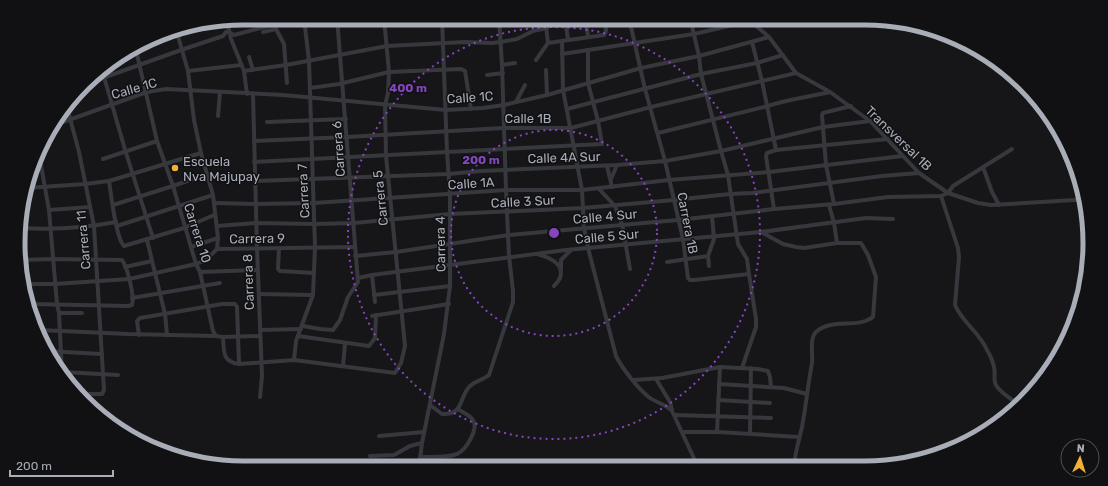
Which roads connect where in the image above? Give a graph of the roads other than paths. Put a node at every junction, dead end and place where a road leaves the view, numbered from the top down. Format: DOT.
graph roads {
  1 [pos="228,25"];
  2 [pos="272,25"];
  3 [pos="305,25"];
  4 [pos="337,25"];
  5 [pos="385,25"];
  6 [pos="442,25"];
  7 [pos="499,25"];
  8 [pos="546,25"];
  9 [pos="566,25"];
  10 [pos="587,25"];
  11 [pos="606,25"];
  12 [pos="631,25"];
  13 [pos="692,25"];
  14 [pos="729,25"];
  15 [pos="755,25"];
  16 [pos="546,28"];
  17 [pos="263,32"];
  18 [pos="229,33"];
  19 [pos="694,34"];
  20 [pos="178,35"];
  21 [pos="588,36"];
  22 [pos="769,38"];
  23 [pos="568,40"];
  24 [pos="562,41"];
  25 [pos="500,42"];
  26 [pos="752,42"];
  27 [pos="444,43"];
  28 [pos="548,43"];
  29 [pos="635,44"];
  30 [pos="387,46"];
  31 [pos="181,50"];
  32 [pos="588,50"];
  33 [pos="137,52"];
  34 [pos="562,54"];
  35 [pos="339,55"];
  36 [pos="783,55"];
  37 [pos="699,56"];
  38 [pos="249,57"];
  39 [pos="536,60"];
  40 [pos="309,61"];
  41 [pos="515,63"];
  42 [pos="757,63"];
  43 [pos="141,65"];
  44 [pos="241,65"];
  45 [pos="286,65"];
  46 [pos="502,65"];
  47 [pos="641,68"];
  48 [pos="445,69"];
  49 [pos="188,70"];
  50 [pos="253,70"];
  51 [pos="546,70"];
  52 [pos="244,71"];
  53 [pos="389,72"];
  54 [pos="502,73"];
  55 [pos="796,73"];
  56 [pos="701,74"];
  57 [pos="487,75"];
  58 [pos="104,78"];
  59 [pos="98,80"];
  60 [pos="762,81"];
  61 [pos="287,83"];
  62 [pos="342,83"];
  63 [pos="588,83"];
  64 [pos="525,85"];
  65 [pos="310,88"];
  66 [pos="646,89"];
  67 [pos="191,90"];
  68 [pos="563,90"];
  69 [pos="147,92"];
  70 [pos="220,92"];
  71 [pos="830,92"];
  72 [pos="247,94"];
  73 [pos="253,94"];
  74 [pos="706,94"];
  75 [pos="547,95"];
  76 [pos="310,98"];
  77 [pos="344,100"];
  78 [pos="516,102"];
  79 [pos="593,102"];
  80 [pos="112,104"];
  81 [pos="385,105"];
  82 [pos="504,105"];
  83 [pos="768,106"];
  84 [pos="850,106"];
  85 [pos="651,107"];
  86 [pos="471,108"];
  87 [pos="567,109"];
  88 [pos="446,110"];
  89 [pos="69,112"];
  90 [pos="218,116"];
  91 [pos="71,119"];
  92 [pos="346,119"];
  93 [pos="713,119"];
  94 [pos="311,121"];
  95 [pos="598,121"];
  96 [pos="870,121"];
  97 [pos="62,122"];
  98 [pos="268,122"];
  99 [pos="823,127"];
  100 [pos="503,128"];
  101 [pos="571,128"];
  102 [pos="446,131"];
  103 [pos="658,133"];
  104 [pos="385,135"];
  105 [pos="347,137"];
  106 [pos="774,138"];
  107 [pos="311,139"];
  108 [pos="888,139"];
  109 [pos="157,141"];
  110 [pos="254,141"];
  111 [pos="573,146"];
  112 [pos="824,146"];
  113 [pos="505,149"];
  114 [pos="1012,149"];
  115 [pos="776,150"];
  116 [pos="721,151"];
  117 [pos="126,152"];
  118 [pos="447,152"];
  119 [pos="201,153"];
  120 [pos="386,156"];
  121 [pos="902,156"];
  122 [pos="348,157"];
  123 [pos="312,159"];
  124 [pos="103,160"];
  125 [pos="665,161"];
  126 [pos="254,162"];
  127 [pos="41,163"];
  128 [pos="166,165"];
  129 [pos="617,165"];
  130 [pos="826,165"];
  131 [pos="607,166"];
  132 [pos="578,167"];
  133 [pos="983,167"];
  134 [pos="506,170"];
  135 [pos="769,172"];
  136 [pos="920,173"];
  137 [pos="207,174"];
  138 [pos="448,174"];
  139 [pos="133,175"];
  140 [pos="728,175"];
  141 [pos="388,176"];
  142 [pos="350,177"];
  143 [pos="611,178"];
  144 [pos="313,180"];
  145 [pos="669,180"];
  146 [pos="109,181"];
  147 [pos="255,181"];
  148 [pos="829,183"];
  149 [pos="86,184"];
  150 [pos="173,186"];
  151 [pos="45,187"];
  152 [pos="612,187"];
  153 [pos="32,188"];
  154 [pos="599,189"];
  155 [pos="506,190"];
  156 [pos="582,190"];
  157 [pos="772,191"];
  158 [pos="948,193"];
  159 [pos="450,194"];
  160 [pos="730,194"];
  161 [pos="213,195"];
  162 [pos="941,196"];
  163 [pos="140,197"];
  164 [pos="390,197"];
  165 [pos="352,199"];
  166 [pos="1079,199"];
  167 [pos="674,200"];
  168 [pos="1075,200"];
  169 [pos="1079,202"];
  170 [pos="214,203"];
  171 [pos="314,203"];
  172 [pos="256,204"];
  173 [pos="113,205"];
  174 [pos="832,205"];
  175 [pos="999,205"];
  176 [pos="615,206"];
  177 [pos="90,207"];
  178 [pos="179,207"];
  179 [pos="583,208"];
  180 [pos="774,209"];
  181 [pos="49,210"];
  182 [pos="508,212"];
  183 [pos="450,214"];
  184 [pos="734,214"];
  185 [pos="214,215"];
  186 [pos="146,216"];
  187 [pos="712,216"];
  188 [pos="392,219"];
  189 [pos="892,219"];
  190 [pos="678,220"];
  191 [pos="834,222"];
  192 [pos="256,223"];
  193 [pos="354,223"];
  194 [pos="116,224"];
  195 [pos="315,224"];
  196 [pos="622,224"];
  197 [pos="94,226"];
  198 [pos="217,226"];
  199 [pos="25,228"];
  200 [pos="184,228"];
  201 [pos="584,228"];
  202 [pos="50,230"];
  203 [pos="761,232"];
  204 [pos="737,234"];
  205 [pos="509,235"];
  206 [pos="714,236"];
  207 [pos="153,238"];
  208 [pos="218,238"];
  209 [pos="683,239"];
  210 [pos="147,240"];
  211 [pos="836,243"];
  212 [pos="450,244"];
  213 [pos="625,244"];
  214 [pos="191,247"];
  215 [pos="355,247"];
  216 [pos="257,248"];
  217 [pos="279,248"];
  218 [pos="316,248"];
  219 [pos="588,248"];
  220 [pos="217,249"];
  221 [pos="572,249"];
  222 [pos="396,252"];
  223 [pos="535,253"];
  224 [pos="356,256"];
  225 [pos="509,256"];
  226 [pos="708,256"];
  227 [pos="53,259"];
  228 [pos="685,259"];
  229 [pos="25,260"];
  230 [pos="96,260"];
  231 [pos="152,261"];
  232 [pos="667,262"];
  233 [pos="196,264"];
  234 [pos="451,264"];
  235 [pos="709,266"];
  236 [pos="125,267"];
  237 [pos="561,269"];
  238 [pos="630,269"];
  239 [pos="258,270"];
  240 [pos="200,272"];
  241 [pos="398,272"];
  242 [pos="155,273"];
  243 [pos="314,273"];
  244 [pos="749,274"];
  245 [pos="372,275"];
  246 [pos="358,278"];
  247 [pos="129,279"];
  248 [pos="96,280"];
  249 [pos="220,283"];
  250 [pos="29,284"];
  251 [pos="56,284"];
  252 [pos="204,286"];
  253 [pos="450,286"];
  254 [pos="554,286"];
  255 [pos="400,293"];
  256 [pos="160,294"];
  257 [pos="259,294"];
  258 [pos="313,295"];
  259 [pos="374,295"];
  260 [pos="132,298"];
  261 [pos="375,302"];
  262 [pos="34,304"];
  263 [pos="57,304"];
  264 [pos="98,304"];
  265 [pos="449,304"];
  266 [pos="208,306"];
  267 [pos="402,311"];
  268 [pos="59,313"];
  269 [pos="82,313"];
  270 [pos="165,314"];
  271 [pos="302,328"];
  272 [pos="44,330"];
  273 [pos="60,330"];
  274 [pos="260,330"];
  275 [pos="100,332"];
  276 [pos="138,335"];
  277 [pos="167,335"];
  278 [pos="216,336"];
  279 [pos="260,336"];
  280 [pos="298,336"];
  281 [pos="223,337"];
  282 [pos="238,338"];
  283 [pos="345,344"];
  284 [pos="53,351"];
  285 [pos="61,351"];
  286 [pos="102,354"];
  287 [pos="294,360"];
  288 [pos="62,363"];
  289 [pos="261,363"];
  290 [pos="239,364"];
  291 [pos="343,366"];
  292 [pos="720,367"];
  293 [pos="742,368"];
  294 [pos="751,368"];
  295 [pos="68,372"];
  296 [pos="103,374"];
  297 [pos="118,375"];
  298 [pos="656,379"];
  299 [pos="634,380"];
  300 [pos="719,384"];
  301 [pos="750,385"];
  302 [pos="772,387"];
  303 [pos="86,394"];
  304 [pos="807,394"];
  305 [pos="260,398"];
  306 [pos="718,400"];
  307 [pos="751,402"];
  308 [pos="1014,402"];
  309 [pos="770,403"];
  310 [pos="430,405"];
  311 [pos="458,409"];
  312 [pos="673,413"];
  313 [pos="718,417"];
  314 [pos="750,417"];
  315 [pos="771,418"];
  316 [pos="424,432"];
  317 [pos="683,432"];
  318 [pos="717,432"];
  319 [pos="750,434"];
  320 [pos="379,436"];
  321 [pos="799,437"];
  322 [pos="422,443"];
  323 [pos="370,456"];
  324 [pos="420,458"];
  325 [pos="420,461"];
  326 [pos="695,461"];
  327 [pos="794,461"];
  1 -- 18 [label="street"];
  2 -- 18 [label="street, Calle 1C"];
  3 -- 40 [label="street, Carrera 7"];
  4 -- 35 [label="street, Carrera 6"];
  5 -- 30 [label="street, Carrera 5"];
  6 -- 27 [label="street, Carrera 4"];
  7 -- 25 [label="street"];
  8 -- 16 [label="street"];
  9 -- 23 [label="street"];
  10 -- 21 [label="street"];
  11 -- 21 [label="street"];
  12 -- 29 [label="street, Carrera 1B"];
  13 -- 19 [label="street"];
  14 -- 19 [label="street"];
  15 -- 22 [label="street, Transversal 1B"];
  16 -- 25 [label="street"];
  16 -- 28 [label="street"];
  17 -- 45 [label="street"];
  18 -- 31 [label="street, Calle 1C"];
  18 -- 44 [label="street"];
  19 -- 29 [label="street"];
  19 -- 37 [label="street"];
  20 -- 31 [label="street, Carrera 9"];
  21 -- 23 [label="street"];
  22 -- 26 [label="street, Calle 1C"];
  22 -- 36 [label="street, Transversal 1B"];
  23 -- 24 [label="street"];
  24 -- 28 [label="street"];
  24 -- 34 [label="street"];
  25 -- 27 [label="street"];
  25 -- 46 [label="street"];
  26 -- 37 [label="street, Calle 1C"];
  26 -- 42 [label="street"];
  27 -- 30 [label="street"];
  27 -- 48 [label="street, Carrera 4"];
  28 -- 39 [label="street"];
  29 -- 32 [label="street"];
  29 -- 47 [label="street, Carrera 1B"];
  30 -- 35 [label="street"];
  30 -- 53 [label="street, Carrera 5"];
  31 -- 43 [label="street, Calle 1C"];
  31 -- 49 [label="street, Carrera 9"];
  32 -- 34 [label="street"];
  32 -- 63 [label="street"];
  33 -- 43 [label="street, Carrera 10"];
  34 -- 68 [label="street"];
  35 -- 40 [label="street"];
  35 -- 62 [label="street, Carrera 6"];
  36 -- 42 [label="street"];
  36 -- 55 [label="street, Transversal 1B"];
  37 -- 47 [label="street, Calle 1C"];
  37 -- 56 [label="street"];
  38 -- 50 [label="street"];
  40 -- 45 [label="street"];
  40 -- 65 [label="street, Carrera 7"];
  41 -- 46 [label="street"];
  42 -- 56 [label="street"];
  42 -- 60 [label="street"];
  43 -- 58 [label="street, Calle 1C"];
  43 -- 69 [label="street, Carrera 10"];
  44 -- 49 [label="street"];
  44 -- 52 [label="street"];
  45 -- 50 [label="street"];
  45 -- 61 [label="street"];
  46 -- 54 [label="street"];
  47 -- 63 [label="street, Calle 1C"];
  47 -- 66 [label="street, Carrera 1B"];
  48 -- 53 [label="street"];
  48 -- 86 [label="street"];
  48 -- 88 [label="street, Carrera 4"];
  49 -- 67 [label="street, Carrera 9"];
  50 -- 52 [label="street"];
  51 -- 75 [label="street"];
  52 -- 72 [label="street"];
  53 -- 62 [label="street"];
  53 -- 81 [label="street, Carrera 5"];
  54 -- 57 [label="street"];
  54 -- 82 [label="street"];
  55 -- 60 [label="street, Calle 1B"];
  55 -- 71 [label="street, Transversal 1B"];
  56 -- 66 [label="street"];
  56 -- 74 [label="street"];
  58 -- 59 [label="street, Calle 1C"];
  58 -- 80 [label="street"];
  60 -- 74 [label="street, Calle 1B"];
  60 -- 83 [label="street"];
  62 -- 65 [label="street"];
  62 -- 77 [label="street, Carrera 6"];
  63 -- 68 [label="street, Calle 1C"];
  63 -- 79 [label="street"];
  64 -- 78 [label="street"];
  65 -- 76 [label="street, Carrera 7"];
  66 -- 79 [label="street"];
  66 -- 85 [label="street, Carrera 1B"];
  67 -- 69 [label="street, Calle 1C"];
  67 -- 70 [label="street, Calle 1C"];
  67 -- 119 [label="street, Carrera 9"];
  68 -- 75 [label="street, Calle 1C"];
  68 -- 87 [label="street"];
  69 -- 80 [label="street, Calle 1C"];
  69 -- 109 [label="street, Carrera 10"];
  70 -- 72 [label="street, Calle 1C"];
  70 -- 90 [label="street"];
  71 -- 83 [label="street"];
  71 -- 84 [label="street, Transversal 1B"];
  72 -- 73 [label="street, Calle 1C"];
  73 -- 76 [label="street, Calle 1C"];
  73 -- 110 [label="street, Carrera 8"];
  74 -- 85 [label="street, Calle 1B"];
  74 -- 93 [label="street"];
  75 -- 78 [label="street, Calle 1C"];
  76 -- 77 [label="street, Calle 1C"];
  76 -- 94 [label="street, Carrera 7"];
  77 -- 81 [label="street, Calle 1C"];
  77 -- 92 [label="street, Carrera 6"];
  78 -- 82 [label="street, Calle 1C"];
  79 -- 87 [label="street"];
  79 -- 95 [label="street"];
  80 -- 91 [label="street, Calle 1C"];
  80 -- 117 [label="street"];
  81 -- 88 [label="street, Calle 1C"];
  81 -- 104 [label="street, Carrera 5"];
  82 -- 86 [label="street, Calle 1C"];
  82 -- 100 [label="street"];
  83 -- 93 [label="street"];
  83 -- 106 [label="street"];
  84 -- 96 [label="street, Transversal 1B"];
  84 -- 99 [label="street"];
  85 -- 95 [label="street, Calle 1B"];
  85 -- 103 [label="street, Carrera 1B"];
  86 -- 88 [label="street, Calle 1C"];
  87 -- 101 [label="street"];
  88 -- 102 [label="street, Carrera 4"];
  89 -- 91 [label="street, Carrera 11"];
  91 -- 97 [label="street, Calle 1C"];
  91 -- 149 [label="street, Carrera 11"];
  92 -- 94 [label="street"];
  92 -- 105 [label="street, Carrera 6"];
  93 -- 103 [label="street"];
  93 -- 116 [label="street"];
  94 -- 98 [label="street"];
  94 -- 107 [label="street, Carrera 7"];
  95 -- 101 [label="street, Calle 1B"];
  95 -- 111 [label="street"];
  96 -- 99 [label="street, Calle 4A Sur"];
  96 -- 108 [label="street, Transversal 1B"];
  99 -- 106 [label="street, Calle 4A Sur"];
  99 -- 112 [label="street"];
  100 -- 101 [label="street, Calle 1B"];
  100 -- 102 [label="street, Calle 1B"];
  100 -- 113 [label="street"];
  101 -- 111 [label="street"];
  102 -- 104 [label="street, Calle 1B"];
  102 -- 118 [label="street, Carrera 4"];
  103 -- 125 [label="street, Carrera 1B"];
  104 -- 105 [label="street, Calle 1B"];
  104 -- 120 [label="street, Carrera 5"];
  105 -- 107 [label="street, Calle 1B"];
  105 -- 122 [label="street, Carrera 6"];
  106 -- 115 [label="street"];
  106 -- 116 [label="street, Calle 4A Sur"];
  107 -- 110 [label="street, Calle 1B"];
  107 -- 123 [label="street, Carrera 7"];
  108 -- 112 [label="street"];
  108 -- 121 [label="street, Transversal 1B"];
  109 -- 117 [label="street"];
  109 -- 128 [label="street, Carrera 10"];
  110 -- 126 [label="street, Carrera 8"];
  111 -- 113 [label="street"];
  111 -- 132 [label="street"];
  112 -- 115 [label="street"];
  112 -- 130 [label="street"];
  113 -- 118 [label="street"];
  113 -- 134 [label="street"];
  114 -- 133 [label="street"];
  115 -- 135 [label="street"];
  116 -- 125 [label="street, Calle 4A Sur"];
  116 -- 140 [label="street"];
  117 -- 124 [label="street"];
  117 -- 139 [label="street"];
  118 -- 120 [label="street"];
  118 -- 138 [label="street, Carrera 4"];
  119 -- 128 [label="street"];
  119 -- 137 [label="street, Carrera 9"];
  120 -- 122 [label="street"];
  120 -- 141 [label="street, Carrera 5"];
  121 -- 130 [label="street, Calle 1A"];
  121 -- 136 [label="street, Transversal 1B"];
  122 -- 123 [label="street"];
  122 -- 142 [label="street, Carrera 6"];
  123 -- 126 [label="street"];
  123 -- 144 [label="street, Carrera 7"];
  125 -- 129 [label="street, Calle 4A Sur"];
  125 -- 145 [label="street, Carrera 1B"];
  126 -- 147 [label="street, Carrera 8"];
  127 -- 151 [label="street"];
  128 -- 139 [label="street"];
  128 -- 150 [label="street, Carrera 10"];
  129 -- 131 [label="street, Calle 4A Sur"];
  129 -- 143 [label="street"];
  130 -- 135 [label="street, Calle 1A"];
  130 -- 148 [label="street"];
  131 -- 132 [label="street, Calle 4A Sur"];
  131 -- 143 [label="street"];
  132 -- 134 [label="street, Calle 4A Sur"];
  132 -- 156 [label="street"];
  133 -- 158 [label="street"];
  133 -- 175 [label="street"];
  134 -- 138 [label="street, Calle 4A Sur"];
  134 -- 155 [label="street"];
  135 -- 140 [label="street, Calle 1A"];
  135 -- 157 [label="street"];
  136 -- 148 [label="street, Calle 3 Sur"];
  136 -- 158 [label="street, Transversal 1B"];
  137 -- 150 [label="street"];
  137 -- 161 [label="street, Carrera 9"];
  138 -- 141 [label="street, Calle 4A Sur"];
  138 -- 159 [label="street, Carrera 4"];
  139 -- 146 [label="street"];
  139 -- 163 [label="street"];
  140 -- 145 [label="street, Calle 1A"];
  140 -- 160 [label="street"];
  141 -- 142 [label="street, Calle 4A Sur"];
  141 -- 164 [label="street, Carrera 5"];
  142 -- 144 [label="street, Calle 4A Sur"];
  142 -- 165 [label="street, Carrera 6"];
  143 -- 152 [label="street"];
  144 -- 147 [label="street, Calle 4A Sur"];
  144 -- 171 [label="street, Carrera 7"];
  145 -- 152 [label="street, Calle 1A"];
  145 -- 167 [label="street, Carrera 1B"];
  146 -- 149 [label="street"];
  146 -- 173 [label="street"];
  147 -- 172 [label="street, Carrera 8"];
  148 -- 157 [label="street, Calle 3 Sur"];
  148 -- 174 [label="street"];
  149 -- 151 [label="street"];
  149 -- 177 [label="street, Carrera 11"];
  150 -- 163 [label="street"];
  150 -- 178 [label="street, Carrera 10"];
  151 -- 153 [label="street"];
  151 -- 181 [label="street"];
  152 -- 154 [label="street, Calle 1A"];
  154 -- 156 [label="street, Calle 1A"];
  154 -- 176 [label="street"];
  155 -- 156 [label="street, Calle 1A"];
  155 -- 159 [label="street, Calle 1A"];
  155 -- 182 [label="street"];
  156 -- 179 [label="street"];
  157 -- 160 [label="street, Calle 3 Sur"];
  157 -- 180 [label="street"];
  158 -- 162 [label="street"];
  158 -- 175 [label="street, Transversal 1B"];
  159 -- 164 [label="street, Calle 1A"];
  159 -- 183 [label="street, Carrera 4"];
  160 -- 167 [label="street, Calle 3 Sur"];
  160 -- 184 [label="street"];
  161 -- 170 [label="street, Carrera 9"];
  161 -- 178 [label="street"];
  162 -- 174 [label="street, Calle 4 Sur"];
  162 -- 308 [label="street"];
  163 -- 173 [label="street"];
  163 -- 186 [label="street"];
  164 -- 165 [label="street, Calle 1A"];
  164 -- 188 [label="street, Carrera 5"];
  165 -- 171 [label="street, Calle 1A"];
  165 -- 193 [label="street, Carrera 6"];
  166 -- 168 [label="street"];
  167 -- 176 [label="street, Calle 3 Sur"];
  167 -- 190 [label="street, Carrera 1B"];
  168 -- 169 [label="street"];
  168 -- 175 [label="street, Transversal 1B"];
  170 -- 172 [label="street, Calle 1A"];
  170 -- 185 [label="street, Carrera 9"];
  171 -- 172 [label="street, Calle 1A"];
  171 -- 195 [label="street, Carrera 7"];
  172 -- 192 [label="street, Carrera 8"];
  173 -- 194 [label="street"];
  174 -- 180 [label="street, Calle 4 Sur"];
  174 -- 191 [label="street"];
  176 -- 179 [label="street, Calle 3 Sur"];
  176 -- 196 [label="street"];
  177 -- 181 [label="street"];
  177 -- 197 [label="street, Carrera 11"];
  178 -- 186 [label="street"];
  178 -- 200 [label="street, Carrera 10"];
  179 -- 182 [label="street, Calle 3 Sur"];
  179 -- 201 [label="street"];
  180 -- 184 [label="street, Calle 4 Sur"];
  181 -- 202 [label="street"];
  182 -- 183 [label="street, Calle 3 Sur"];
  182 -- 205 [label="street"];
  183 -- 188 [label="street, Calle 3 Sur"];
  183 -- 212 [label="street, Carrera 4"];
  184 -- 187 [label="street, Calle 4 Sur"];
  184 -- 204 [label="street"];
  185 -- 198 [label="street, Carrera 9"];
  185 -- 200 [label="street"];
  186 -- 194 [label="street"];
  186 -- 207 [label="street"];
  187 -- 190 [label="street, Calle 4 Sur"];
  187 -- 206 [label="street"];
  188 -- 193 [label="street, Calle 3 Sur"];
  188 -- 222 [label="street, Carrera 5"];
  189 -- 191 [label="street, Calle 5 Sur"];
  190 -- 196 [label="street, Calle 4 Sur"];
  190 -- 209 [label="street, Carrera 1B"];
  191 -- 203 [label="street, Calle 5 Sur"];
  191 -- 211 [label="street"];
  192 -- 195 [label="street, Calle 3 Sur"];
  192 -- 198 [label="street, Calle 3 Sur"];
  192 -- 216 [label="street, Carrera 8"];
  193 -- 195 [label="street, Calle 3 Sur"];
  193 -- 215 [label="street, Carrera 6"];
  194 -- 197 [label="street"];
  194 -- 210 [label="street"];
  195 -- 218 [label="street, Carrera 7"];
  196 -- 201 [label="street, Calle 4 Sur"];
  196 -- 213 [label="street"];
  197 -- 202 [label="street"];
  197 -- 230 [label="street, Carrera 11"];
  198 -- 208 [label="street, Carrera 9"];
  199 -- 202 [label="street"];
  200 -- 207 [label="street"];
  200 -- 214 [label="street, Carrera 10"];
  201 -- 205 [label="street, Calle 4 Sur"];
  201 -- 219 [label="street"];
  202 -- 227 [label="street"];
  203 -- 204 [label="street, Calle 5 Sur"];
  203 -- 211 [label="street"];
  204 -- 206 [label="street, Calle 5 Sur"];
  204 -- 244 [label="street"];
  205 -- 212 [label="street, Calle 4 Sur"];
  205 -- 225 [label="street"];
  206 -- 209 [label="street, Calle 5 Sur"];
  206 -- 226 [label="street"];
  207 -- 210 [label="street"];
  208 -- 214 [label="street"];
  208 -- 220 [label="street, Carrera 9"];
  209 -- 213 [label="street, Calle 5 Sur"];
  209 -- 228 [label="street, Carrera 1B"];
  210 -- 231 [label="street"];
  211 -- 304 [label="street"];
  212 -- 222 [label="street, Calle 4 Sur"];
  212 -- 234 [label="street, Carrera 4"];
  213 -- 219 [label="street, Calle 5 Sur"];
  213 -- 238 [label="street"];
  214 -- 233 [label="street, Carrera 10"];
  215 -- 218 [label="street, Carrera 9"];
  215 -- 224 [label="street, Carrera 6"];
  216 -- 217 [label="street, Carrera 9"];
  216 -- 220 [label="street, Carrera 9"];
  216 -- 239 [label="street, Carrera 8"];
  217 -- 218 [label="street, Carrera 9"];
  217 -- 243 [label="street"];
  218 -- 243 [label="street, Carrera 7"];
  219 -- 221 [label="street, Calle 5 Sur"];
  219 -- 299 [label="street"];
  220 -- 233 [label="street"];
  221 -- 223 [label="street, Calle 5 Sur"];
  221 -- 237 [label="street"];
  222 -- 224 [label="street, Calle 4 Sur"];
  222 -- 241 [label="street, Carrera 5"];
  223 -- 225 [label="street, Calle 5 Sur"];
  223 -- 237 [label="street"];
  224 -- 246 [label="street, Carrera 6"];
  225 -- 234 [label="street, Calle 5 Sur"];
  225 -- 311 [label="street"];
  226 -- 228 [label="street"];
  226 -- 235 [label="street"];
  227 -- 229 [label="street"];
  227 -- 230 [label="street"];
  227 -- 251 [label="street"];
  228 -- 232 [label="street"];
  228 -- 244 [label="street, Carrera 1B"];
  230 -- 236 [label="street"];
  230 -- 248 [label="street, Carrera 11"];
  231 -- 236 [label="street"];
  231 -- 242 [label="street"];
  233 -- 240 [label="street, Carrera 10"];
  233 -- 242 [label="street"];
  234 -- 241 [label="street, Calle 5 Sur"];
  234 -- 253 [label="street, Carrera 4"];
  236 -- 247 [label="street"];
  237 -- 254 [label="street"];
  239 -- 240 [label="street"];
  239 -- 257 [label="street, Carrera 8"];
  240 -- 252 [label="street, Carrera 10"];
  241 -- 245 [label="street, Calle 5 Sur"];
  241 -- 255 [label="street, Carrera 5"];
  242 -- 247 [label="street"];
  242 -- 256 [label="street"];
  243 -- 258 [label="street, Carrera 7"];
  244 -- 293 [label="street"];
  245 -- 246 [label="street, Calle 5 Sur"];
  245 -- 259 [label="street"];
  246 -- 271 [label="street"];
  247 -- 248 [label="street"];
  247 -- 260 [label="street"];
  248 -- 251 [label="street"];
  248 -- 264 [label="street, Carrera 11"];
  249 -- 252 [label="street"];
  250 -- 251 [label="street"];
  251 -- 263 [label="street"];
  252 -- 256 [label="street"];
  252 -- 266 [label="street, Carrera 10"];
  253 -- 255 [label="street"];
  253 -- 265 [label="street, Carrera 4"];
  255 -- 259 [label="street"];
  255 -- 267 [label="street, Carrera 5"];
  256 -- 260 [label="street"];
  256 -- 270 [label="street"];
  257 -- 258 [label="street"];
  257 -- 274 [label="street, Carrera 8"];
  258 -- 271 [label="street, Carrera 7"];
  259 -- 261 [label="street"];
  260 -- 264 [label="street"];
  262 -- 263 [label="street"];
  263 -- 264 [label="street"];
  263 -- 268 [label="street"];
  264 -- 275 [label="street, Carrera 11"];
  265 -- 267 [label="street"];
  265 -- 310 [label="street, Carrera 4"];
  266 -- 270 [label="street"];
  266 -- 278 [label="street, Carrera 10"];
  266 -- 282 [label="street"];
  267 -- 283 [label="street"];
  267 -- 291 [label="street, Carrera 5"];
  268 -- 269 [label="street"];
  268 -- 273 [label="street"];
  270 -- 276 [label="street"];
  270 -- 277 [label="street"];
  271 -- 274 [label="street"];
  271 -- 280 [label="street, Carrera 7"];
  272 -- 273 [label="street"];
  273 -- 275 [label="street"];
  273 -- 285 [label="street"];
  274 -- 279 [label="street, Carrera 8"];
  275 -- 276 [label="street"];
  275 -- 286 [label="street, Carrera 11"];
  276 -- 277 [label="street"];
  277 -- 278 [label="street"];
  278 -- 281 [label="street"];
  279 -- 282 [label="street"];
  279 -- 289 [label="street, Carrera 8"];
  280 -- 283 [label="street"];
  280 -- 287 [label="street, Carrera 7"];
  281 -- 282 [label="street"];
  281 -- 290 [label="street"];
  282 -- 290 [label="street"];
  283 -- 291 [label="street"];
  284 -- 285 [label="street"];
  285 -- 286 [label="street"];
  285 -- 288 [label="street"];
  286 -- 296 [label="street, Carrera 11"];
  287 -- 289 [label="street"];
  287 -- 291 [label="street"];
  289 -- 290 [label="street"];
  289 -- 305 [label="street, Carrera 8"];
  292 -- 293 [label="street"];
  292 -- 298 [label="street"];
  292 -- 300 [label="street"];
  293 -- 294 [label="street"];
  294 -- 301 [label="street"];
  294 -- 302 [label="street"];
  295 -- 296 [label="street"];
  296 -- 297 [label="street"];
  296 -- 303 [label="street, Carrera 11"];
  298 -- 299 [label="street"];
  298 -- 312 [label="street"];
  299 -- 312 [label="street"];
  300 -- 301 [label="street"];
  300 -- 306 [label="street"];
  301 -- 302 [label="street"];
  301 -- 307 [label="street"];
  302 -- 304 [label="street"];
  304 -- 321 [label="street"];
  306 -- 307 [label="street"];
  306 -- 313 [label="street"];
  307 -- 309 [label="street"];
  307 -- 314 [label="street"];
  310 -- 311 [label="street"];
  310 -- 316 [label="street, Carrera 4"];
  311 -- 324 [label="street"];
  312 -- 313 [label="street"];
  312 -- 317 [label="street"];
  313 -- 314 [label="street"];
  313 -- 318 [label="street"];
  314 -- 315 [label="street"];
  314 -- 319 [label="street"];
  316 -- 320 [label="street"];
  316 -- 322 [label="street, Carrera 4"];
  317 -- 318 [label="street"];
  317 -- 326 [label="street"];
  318 -- 319 [label="street"];
  319 -- 321 [label="street"];
  321 -- 327 [label="street"];
  322 -- 323 [label="street"];
  322 -- 324 [label="street, Carrera 4"];
  324 -- 325 [label="street, Carrera 4"];
}
